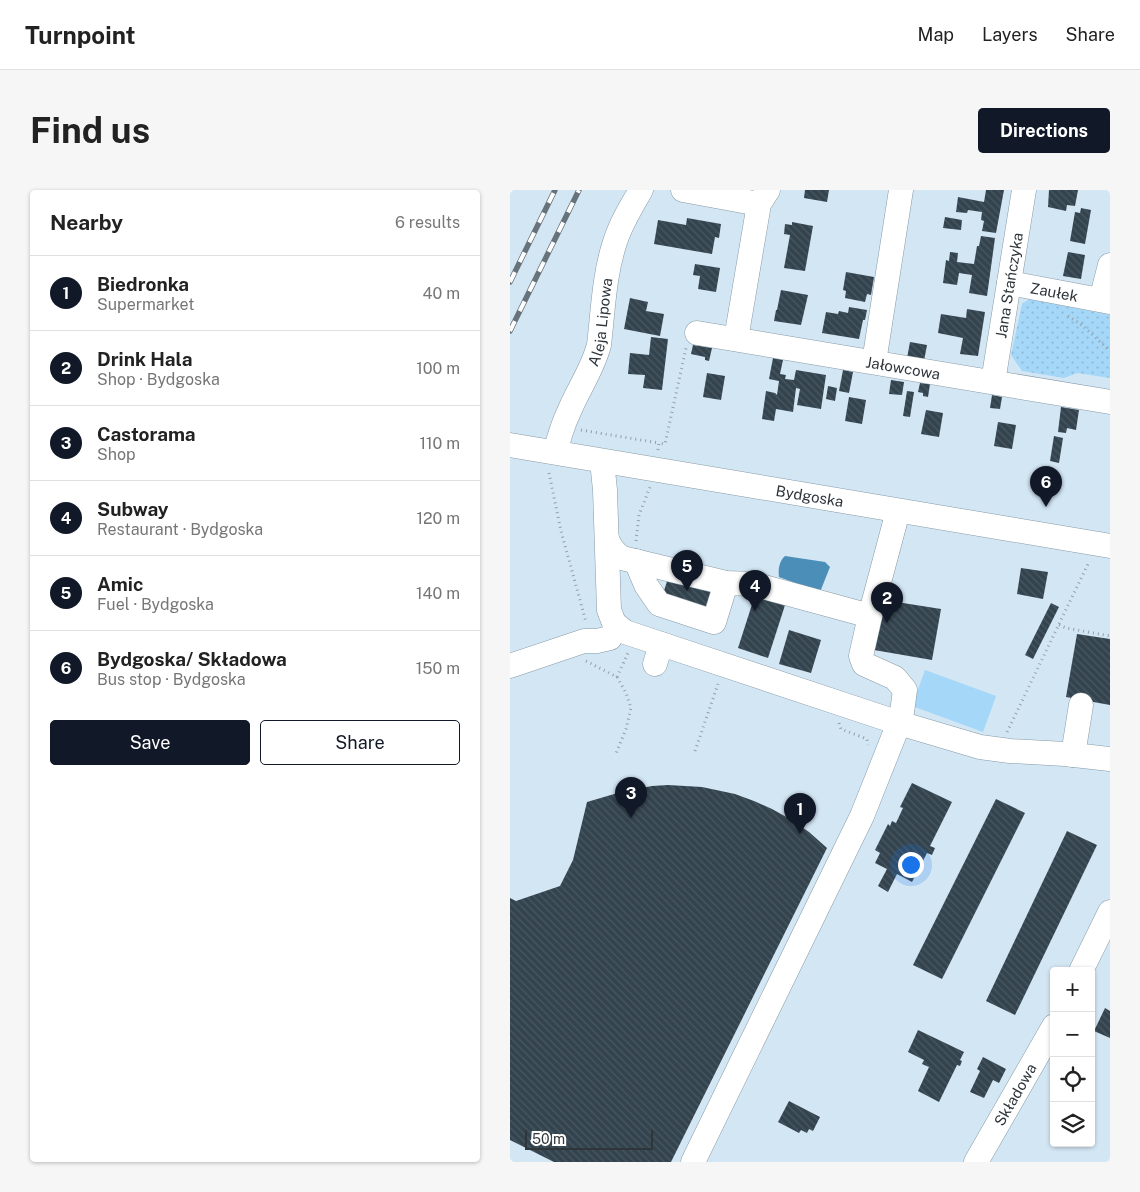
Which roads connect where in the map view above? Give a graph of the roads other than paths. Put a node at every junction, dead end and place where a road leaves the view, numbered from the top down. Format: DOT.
graph roads {
  1 [pos="641,190"];
  2 [pos="683,190"];
  3 [pos="901,190"];
  4 [pos="1024,190"];
  5 [pos="763,197"];
  6 [pos="1110,265"];
  7 [pos="1009,284"];
  8 [pos="1105,301"];
  9 [pos="696,333"];
  10 [pos="736,339"];
  11 [pos="874,362"];
  12 [pos="993,382"];
  13 [pos="1110,402"];
  14 [pos="510,445"];
  15 [pos="555,452"];
  16 [pos="602,461"];
  17 [pos="898,511"];
  18 [pos="1110,546"];
  19 [pos="622,564"];
  20 [pos="726,583"];
  21 [pos="609,610"];
  22 [pos="870,616"];
  23 [pos="605,641"];
  24 [pos="510,666"];
  25 [pos="1081,705"];
  26 [pos="899,723"];
  27 [pos="1074,755"];
  28 [pos="1110,760"];
  29 [pos="1110,912"];
  30 [pos="1083,967"];
  31 [pos="1050,1033"];
  32 [pos="693,1162"];
  33 [pos="976,1162"];
  1 -- 15 [label="street, Aleja Lipowa"];
  2 -- 5 [label="street"];
  3 -- 11 [label="street"];
  4 -- 7 [label="street, Jana Stańczyka"];
  5 -- 10 [label="street"];
  6 -- 8 [label="street, Zaułek"];
  7 -- 8 [label="street, Zaułek"];
  7 -- 12 [label="street, Jana Stańczyka"];
  9 -- 10 [label="street, Jałowcowa"];
  10 -- 11 [label="street, Jałowcowa"];
  11 -- 12 [label="street, Jałowcowa"];
  12 -- 13 [label="street, Jałowcowa"];
  14 -- 15 [label="street, Bydgoska"];
  15 -- 16 [label="street, Bydgoska"];
  16 -- 17 [label="street, Bydgoska"];
  16 -- 19 [label="street"];
  17 -- 18 [label="street, Bydgoska"];
  17 -- 22 [label="street"];
  19 -- 20 [label="street"];
  19 -- 20 [label="street"];
  19 -- 21 [label="street"];
  20 -- 22 [label="street"];
  21 -- 23 [label="street"];
  21 -- 23 [label="street"];
  22 -- 26 [label="street"];
  23 -- 24 [label="street"];
  23 -- 26 [label="street"];
  25 -- 27 [label="street"];
  26 -- 27 [label="street"];
  26 -- 32 [label="street"];
  27 -- 28 [label="street"];
  29 -- 30 [label="street"];
  31 -- 33 [label="street, Składowa"];
}
